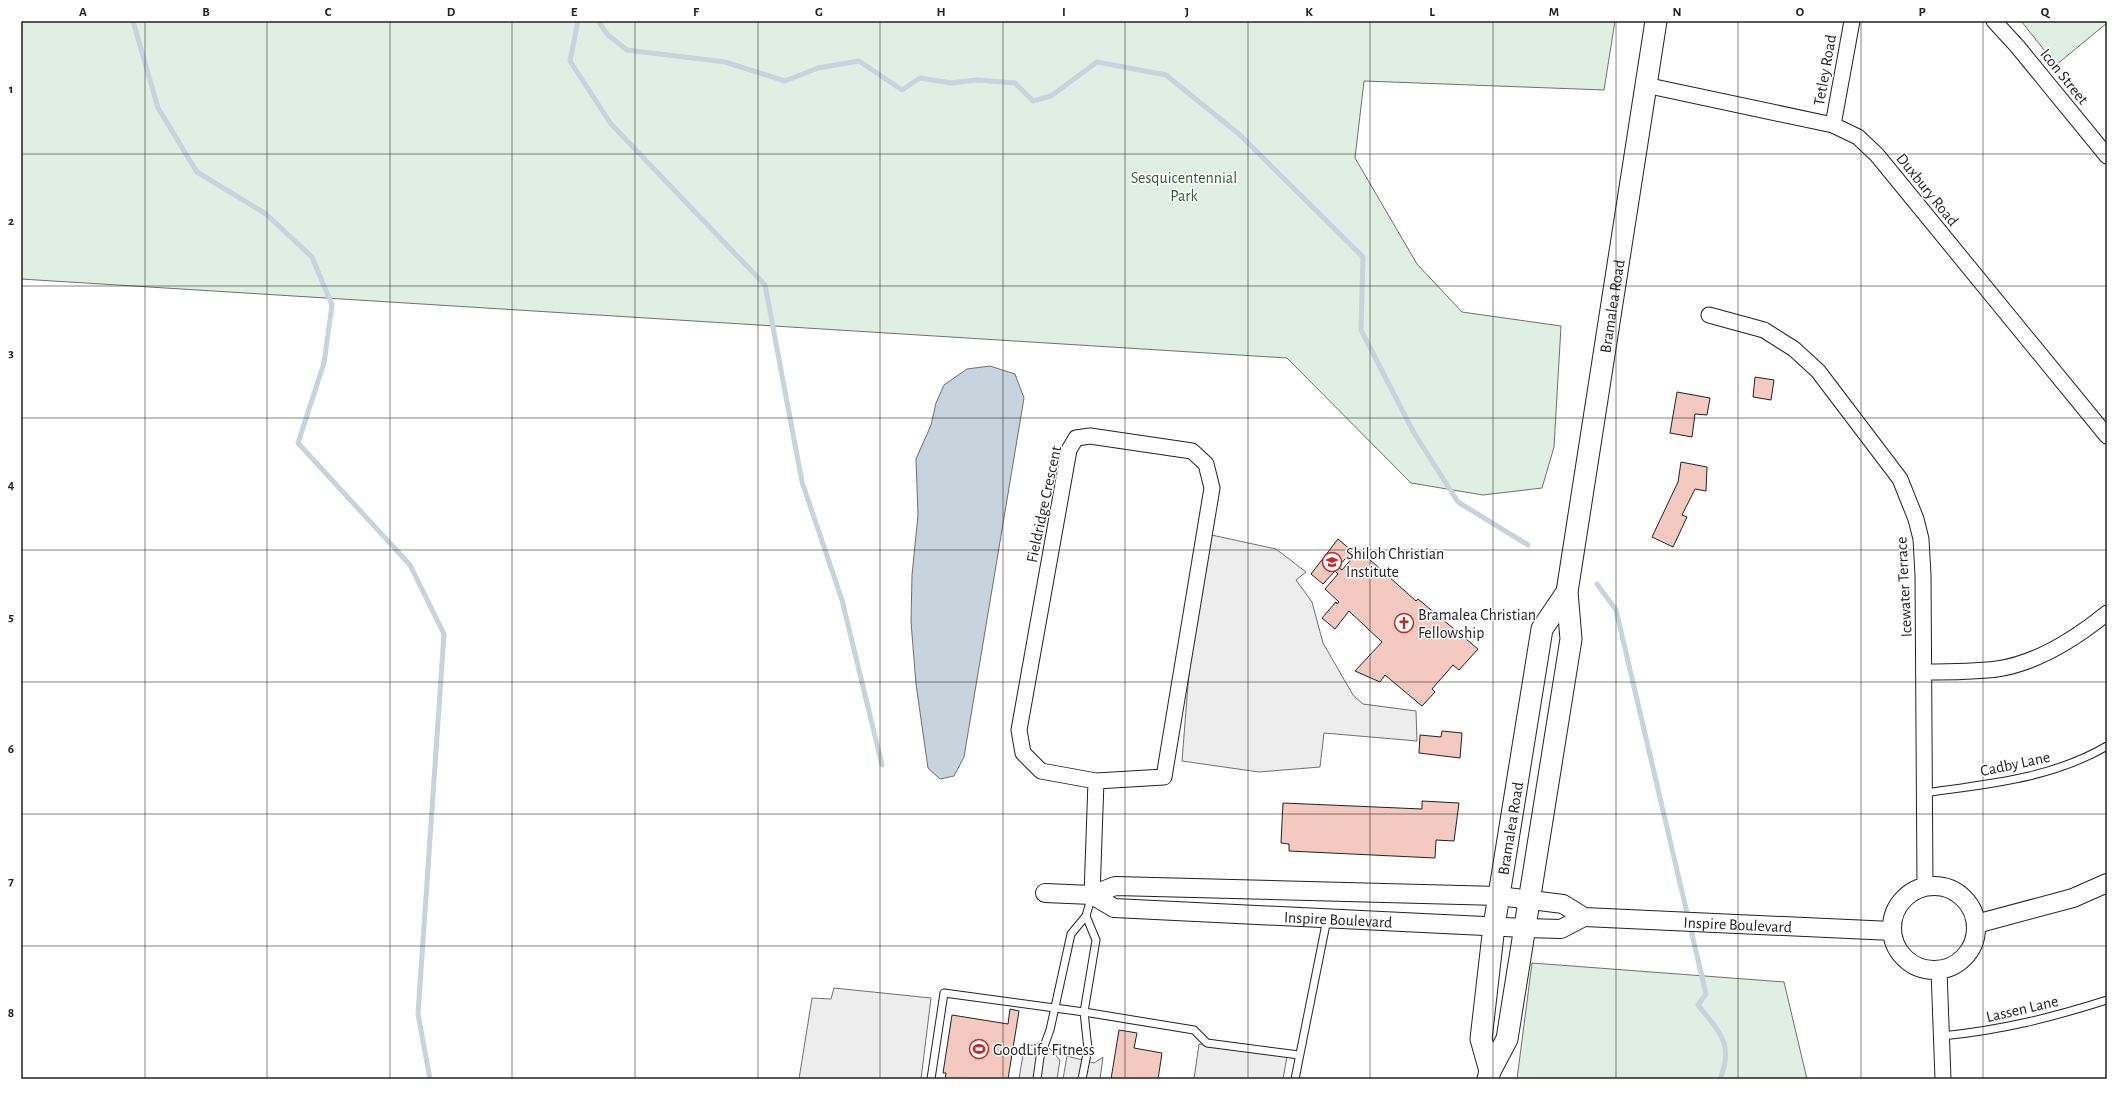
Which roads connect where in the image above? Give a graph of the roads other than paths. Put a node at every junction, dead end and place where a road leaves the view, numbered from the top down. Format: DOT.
graph roads {
  1 [pos="1656,21"];
  2 [pos="1852,21"];
  3 [pos="1994,21"];
  4 [pos="1645,85"];
  5 [pos="1832,125"];
  6 [pos="2107,156"];
  7 [pos="1709,315"];
  8 [pos="2107,436"];
  9 [pos="1567,592"];
  10 [pos="2107,613"];
  11 [pos="1924,672"];
  12 [pos="2107,746"];
  13 [pos="1096,781"];
  14 [pos="1924,793"];
  15 [pos="2107,883"];
  16 [pos="1925,886"];
  17 [pos="1045,893"];
  18 [pos="1092,895"];
  19 [pos="1499,896"];
  20 [pos="1530,899"];
  21 [pos="1086,916"];
  22 [pos="1584,917"];
  23 [pos="1328,919"];
  24 [pos="1976,924"];
  25 [pos="1494,926"];
  26 [pos="1525,928"];
  27 [pos="1892,931"];
  28 [pos="1939,970"];
  29 [pos="2107,1000"];
  30 [pos="1055,1008"];
  31 [pos="1084,1012"];
  32 [pos="1942,1036"];
  33 [pos="1299,1055"];
  34 [pos="1489,1075"];
  35 [pos="931,1079"];
  36 [pos="1037,1079"];
  37 [pos="1082,1079"];
  38 [pos="1295,1079"];
  39 [pos="1943,1079"];
  1 -- 4 [label="main road, Bramalea Road"];
  2 -- 5 [label="street, Tetley Road"];
  3 -- 6 [label="street, Icon Street"];
  4 -- 5 [label="street, Duxbury Road"];
  4 -- 9 [label="main road, Bramalea Road"];
  5 -- 8 [label="street, Duxbury Road"];
  7 -- 11 [label="street, Icewater Terrace"];
  9 -- 19 [label="main road, Bramalea Road"];
  9 -- 20 [label="main road, Bramalea Road"];
  10 -- 11 [label="street"];
  11 -- 14 [label="street, Icewater Terrace"];
  12 -- 14 [label="lane, Cadby Lane"];
  13 -- 13 [label="street, Fieldridge Crescent"];
  13 -- 18 [label="street"];
  14 -- 16 [label="street, Icewater Terrace"];
  15 -- 24 [label="street"];
  16 -- 24 [label="street"];
  16 -- 27 [label="street"];
  17 -- 18 [label="street, Inspire Boulevard"];
  18 -- 19 [label="street, Inspire Boulevard"];
  18 -- 21 [label="lane"];
  18 -- 23 [label="street, Inspire Boulevard"];
  19 -- 20 [label="street, Inspire Boulevard"];
  19 -- 25 [label="main road, Bramalea Road"];
  20 -- 22 [label="street, Inspire Boulevard"];
  20 -- 26 [label="main road, Bramalea Road"];
  21 -- 30 [label="lane"];
  21 -- 31 [label="lane"];
  22 -- 26 [label="street, Inspire Boulevard"];
  22 -- 27 [label="street, Inspire Boulevard"];
  23 -- 25 [label="street, Inspire Boulevard"];
  23 -- 33 [label="lane"];
  24 -- 28 [label="street"];
  25 -- 26 [label="street, Inspire Boulevard"];
  25 -- 34 [label="main road, Bramalea Road"];
  26 -- 34 [label="main road, Bramalea Road"];
  27 -- 28 [label="street"];
  28 -- 32 [label="street"];
  29 -- 32 [label="lane, Lassen Lane"];
  30 -- 31 [label="lane"];
  30 -- 35 [label="lane"];
  30 -- 36 [label="lane"];
  31 -- 33 [label="lane"];
  31 -- 37 [label="lane"];
  32 -- 39 [label="street"];
  33 -- 38 [label="lane"];
}
